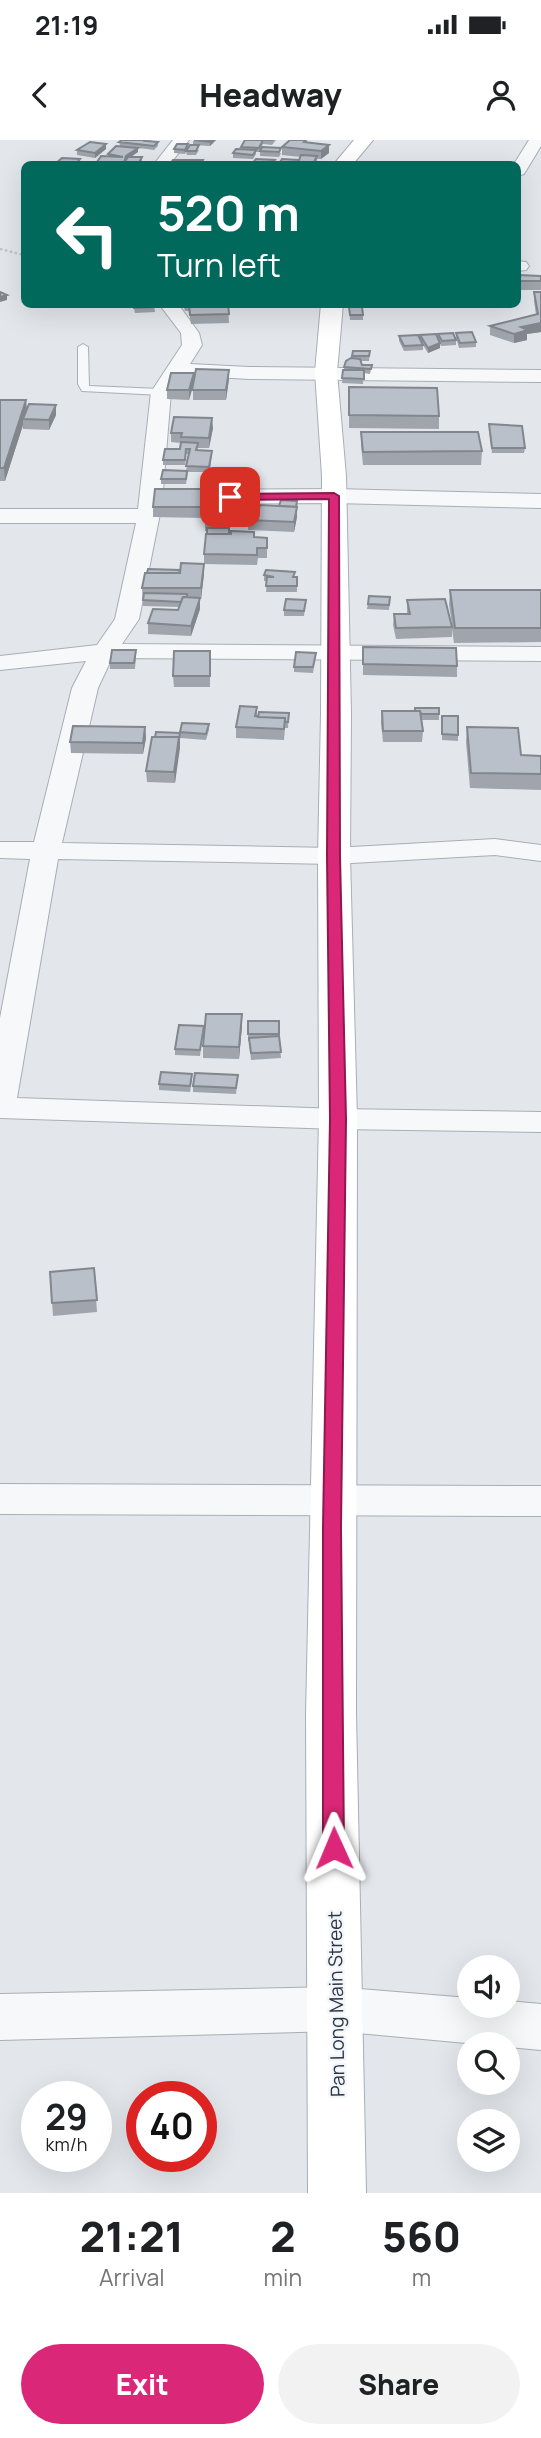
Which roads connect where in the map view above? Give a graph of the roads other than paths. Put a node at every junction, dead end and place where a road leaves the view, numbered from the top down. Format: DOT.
graph roads {
  1 [pos="181,140"];
  2 [pos="364,140"];
  3 [pos="537,140"];
  4 [pos="164,161"];
  5 [pos="346,161"];
  6 [pos="521,166"];
  7 [pos="171,308"];
  8 [pos="332,308"];
  9 [pos="83,347"];
  10 [pos="177,368"];
  11 [pos="326,372"];
  12 [pos="541,377"];
  13 [pos="160,392"];
  14 [pos="334,496"];
  15 [pos="541,501"];
  16 [pos="150,506"];
  17 [pos="0,516"];
  18 [pos="107,651"];
  19 [pos="333,652"];
  20 [pos="541,654"];
  21 [pos="0,663"];
  22 [pos="0,850"];
  23 [pos="45,852"];
  24 [pos="541,853"];
  25 [pos="334,856"];
  26 [pos="0,1106"];
  27 [pos="338,1119"];
  28 [pos="541,1122"];
  29 [pos="0,1499"];
  30 [pos="332,1501"];
  31 [pos="541,1501"];
  32 [pos="337,2009"];
  33 [pos="0,2017"];
  34 [pos="541,2027"];
  35 [pos="337,2193"];
  1 -- 4 [label="street"];
  2 -- 5 [label="street"];
  3 -- 6 [label="street"];
  7 -- 10 [label="street"];
  8 -- 11 [label="street, Pan Long Main Street"];
  9 -- 13 [label="lane"];
  10 -- 11 [label="street"];
  10 -- 13 [label="street"];
  11 -- 12 [label="street"];
  11 -- 14 [label="street, Pan Long Main Street"];
  13 -- 16 [label="street"];
  14 -- 15 [label="street"];
  14 -- 16 [label="street"];
  14 -- 19 [label="street, Pan Long Main Street"];
  16 -- 17 [label="street"];
  16 -- 18 [label="street"];
  18 -- 19 [label="street"];
  18 -- 21 [label="street"];
  18 -- 23 [label="street"];
  19 -- 20 [label="street"];
  19 -- 25 [label="street, Pan Long Main Street"];
  22 -- 23 [label="street"];
  23 -- 25 [label="street"];
  23 -- 26 [label="street"];
  24 -- 25 [label="street"];
  25 -- 27 [label="street, Pan Long Main Street"];
  26 -- 27 [label="street"];
  27 -- 28 [label="street"];
  27 -- 30 [label="street, Pan Long Main Street"];
  29 -- 30 [label="street"];
  30 -- 31 [label="street"];
  30 -- 32 [label="street, Pan Long Main Street"];
  32 -- 33 [label="street"];
  32 -- 34 [label="street"];
  32 -- 35 [label="street, Pan Long Main Street"];
}
